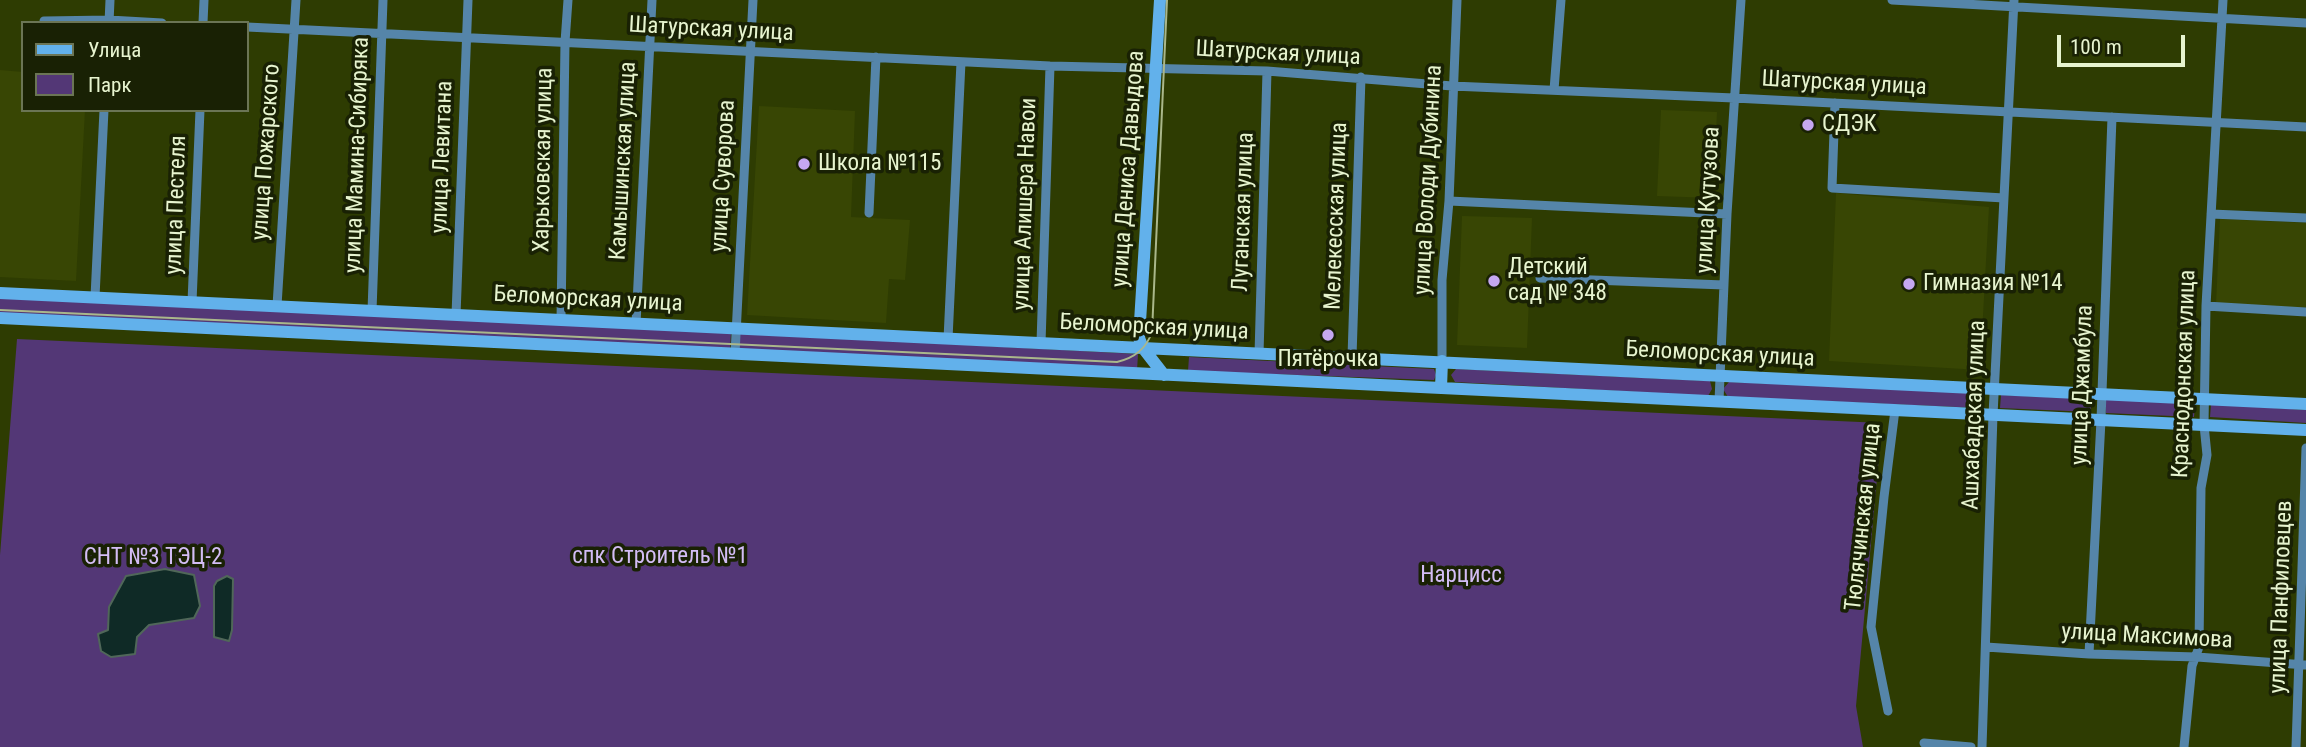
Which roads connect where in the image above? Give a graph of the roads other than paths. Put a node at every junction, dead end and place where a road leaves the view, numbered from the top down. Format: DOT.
graph roads {
  1 [pos="110,0"];
  2 [pos="204,0"];
  3 [pos="296,0"];
  4 [pos="383,0"];
  5 [pos="468,0"];
  6 [pos="568,0"];
  7 [pos="653,0"];
  8 [pos="753,0"];
  9 [pos="1160,0"];
  10 [pos="1457,0"];
  11 [pos="1561,0"];
  12 [pos="1741,0"];
  13 [pos="1892,0"];
  14 [pos="2223,0"];
  15 [pos="2014,4"];
  16 [pos="2222,20"];
  17 [pos="44,21"];
  18 [pos="109,21"];
  19 [pos="203,21"];
  20 [pos="2306,23"];
  21 [pos="248,27"];
  22 [pos="294,29"];
  23 [pos="381,33"];
  24 [pos="466,37"];
  25 [pos="565,42"];
  26 [pos="649,46"];
  27 [pos="749,51"];
  28 [pos="876,57"];
  29 [pos="961,62"];
  30 [pos="1050,66"];
  31 [pos="1156,69"];
  32 [pos="1267,71"];
  33 [pos="1361,77"];
  34 [pos="1452,86"];
  35 [pos="1553,90"];
  36 [pos="1734,98"];
  37 [pos="1835,103"];
  38 [pos="104,112"];
  39 [pos="200,112"];
  40 [pos="2008,112"];
  41 [pos="2112,117"];
  42 [pos="2216,122"];
  43 [pos="2306,127"];
  44 [pos="2004,198"];
  45 [pos="1449,201"];
  46 [pos="869,212"];
  47 [pos="1727,214"];
  48 [pos="2211,214"];
  49 [pos="2306,218"];
  50 [pos="1540,278"];
  51 [pos="1724,285"];
  52 [pos="0,293"];
  53 [pos="94,297"];
  54 [pos="192,302"];
  55 [pos="277,306"];
  56 [pos="2206,306"];
  57 [pos="372,311"];
  58 [pos="2306,312"];
  59 [pos="456,315"];
  60 [pos="0,318"];
  61 [pos="561,320"];
  62 [pos="636,324"];
  63 [pos="736,328"];
  64 [pos="948,339"];
  65 [pos="1041,343"];
  66 [pos="1143,348"];
  67 [pos="735,354"];
  68 [pos="1259,354"];
  69 [pos="1352,356"];
  70 [pos="1442,361"];
  71 [pos="1164,375"];
  72 [pos="1720,376"];
  73 [pos="1441,388"];
  74 [pos="1994,389"];
  75 [pos="2102,394"];
  76 [pos="2206,398"];
  77 [pos="1719,401"];
  78 [pos="2306,404"];
  79 [pos="1895,410"];
  80 [pos="1993,415"];
  81 [pos="2101,420"];
  82 [pos="2204,425"];
  83 [pos="2306,430"];
  84 [pos="2306,448"];
  85 [pos="1986,647"];
  86 [pos="2089,654"];
  87 [pos="2197,657"];
  88 [pos="2302,665"];
  89 [pos="1888,711"];
  90 [pos="1923,743"];
  91 [pos="1971,747"];
  92 [pos="1982,747"];
  93 [pos="2183,747"];
  94 [pos="2296,747"];
  1 -- 18 [label="street"];
  2 -- 19 [label="street"];
  3 -- 22 [label="street, улица Пожарского"];
  4 -- 23 [label="street, улица Мамина-Сибиряка"];
  5 -- 24 [label="street, улица Левитана"];
  6 -- 25 [label="street, Харьковская улица"];
  7 -- 26 [label="street, Камышинская улица"];
  8 -- 27 [label="street, улица Суворова"];
  9 -- 31 [label="main road, улица Дениса Давыдова"];
  10 -- 34 [label="street, улица Володи Дубинина"];
  11 -- 35 [label="street"];
  12 -- 36 [label="street, улица Кутузова"];
  13 -- 15 [label="street"];
  14 -- 16 [label="street, Краснодонская улица"];
  15 -- 16 [label="street"];
  15 -- 40 [label="street, Ашхабадская улица"];
  16 -- 20 [label="street"];
  16 -- 42 [label="street, Краснодонская улица"];
  17 -- 18 [label="street"];
  21 -- 22 [label="street, Шатурская улица"];
  22 -- 23 [label="street, Шатурская улица"];
  22 -- 55 [label="street, улица Пожарского"];
  23 -- 24 [label="street, Шатурская улица"];
  23 -- 57 [label="street, улица Мамина-Сибиряка"];
  24 -- 25 [label="street, Шатурская улица"];
  24 -- 59 [label="street, улица Левитана"];
  25 -- 26 [label="street, Шатурская улица"];
  25 -- 61 [label="street, Харьковская улица"];
  26 -- 27 [label="street, Шатурская улица"];
  26 -- 62 [label="street, Камышинская улица"];
  27 -- 28 [label="street, Шатурская улица"];
  27 -- 63 [label="street, улица Суворова"];
  28 -- 29 [label="street, Шатурская улица"];
  28 -- 46 [label="street"];
  29 -- 30 [label="street, Шатурская улица"];
  29 -- 64 [label="street"];
  30 -- 31 [label="street, Шатурская улица"];
  30 -- 65 [label="street, улица Алишера Навои"];
  31 -- 32 [label="street, Шатурская улица"];
  31 -- 66 [label="main road, улица Дениса Давыдова"];
  32 -- 33 [label="street, Шатурская улица"];
  32 -- 68 [label="street, Луганская улица"];
  33 -- 34 [label="street, Шатурская улица"];
  33 -- 69 [label="street, Мелекесская улица"];
  34 -- 35 [label="street, Шатурская улица"];
  34 -- 45 [label="street, улица Володи Дубинина"];
  35 -- 36 [label="street, Шатурская улица"];
  36 -- 37 [label="street, Шатурская улица"];
  36 -- 47 [label="street, улица Кутузова"];
  37 -- 40 [label="street, Шатурская улица"];
  37 -- 44 [label="street"];
  38 -- 53 [label="street"];
  39 -- 54 [label="street, улица Пестеля"];
  40 -- 41 [label="street, Шатурская улица"];
  40 -- 44 [label="street, Ашхабадская улица"];
  41 -- 42 [label="street, Шатурская улица"];
  41 -- 75 [label="street, улица Джамбула"];
  42 -- 43 [label="street, Шатурская улица"];
  42 -- 48 [label="street, Краснодонская улица"];
  44 -- 74 [label="street, Ашхабадская улица"];
  45 -- 47 [label="street"];
  45 -- 70 [label="street, улица Володи Дубинина"];
  47 -- 51 [label="street, улица Кутузова"];
  48 -- 49 [label="street"];
  48 -- 56 [label="street, Краснодонская улица"];
  50 -- 51 [label="street"];
  51 -- 72 [label="street, улица Кутузова"];
  52 -- 53 [label="main road, Беломорская улица"];
  53 -- 54 [label="main road, Беломорская улица"];
  54 -- 55 [label="main road, Беломорская улица"];
  55 -- 57 [label="main road, Беломорская улица"];
  56 -- 58 [label="street"];
  56 -- 76 [label="street, Краснодонская улица"];
  57 -- 59 [label="main road, Беломорская улица"];
  59 -- 61 [label="main road, Беломорская улица"];
  60 -- 67 [label="main road, Беломорская улица"];
  61 -- 62 [label="main road, Беломорская улица"];
  62 -- 63 [label="main road, Беломорская улица"];
  63 -- 64 [label="main road, Беломорская улица"];
  63 -- 67 [label="street, улица Суворова"];
  64 -- 65 [label="main road, Беломорская улица"];
  65 -- 66 [label="main road, Беломорская улица"];
  66 -- 68 [label="main road, Беломорская улица"];
  66 -- 71 [label="main road"];
  67 -- 71 [label="main road, Беломорская улица"];
  68 -- 69 [label="main road, Беломорская улица"];
  69 -- 70 [label="main road, Беломорская улица"];
  70 -- 72 [label="main road, Беломорская улица"];
  70 -- 73 [label="main road"];
  71 -- 73 [label="main road, Беломорская улица"];
  72 -- 74 [label="main road, Беломорская улица"];
  72 -- 77 [label="street, улица Кутузова"];
  73 -- 77 [label="main road, Беломорская улица"];
  74 -- 75 [label="main road, Беломорская улица"];
  74 -- 80 [label="street, Ашхабадская улица"];
  75 -- 76 [label="main road, Беломорская улица"];
  75 -- 81 [label="street, улица Джамбула"];
  76 -- 78 [label="main road, Беломорская улица"];
  76 -- 82 [label="street, Краснодонская улица"];
  77 -- 79 [label="main road, Беломорская улица"];
  79 -- 80 [label="main road, Беломорская улица"];
  79 -- 89 [label="street, Тюлячинская улица"];
  80 -- 81 [label="main road, Беломорская улица"];
  80 -- 85 [label="street, Ашхабадская улица"];
  81 -- 82 [label="main road, Беломорская улица"];
  81 -- 86 [label="street, улица Джамбула"];
  82 -- 83 [label="main road, Беломорская улица"];
  82 -- 87 [label="street, Краснодонская улица"];
  84 -- 88 [label="street, улица Панфиловцев"];
  85 -- 86 [label="street, улица Максимова"];
  85 -- 92 [label="street, Ашхабадская улица"];
  86 -- 87 [label="street, улица Максимова"];
  87 -- 88 [label="street, улица Максимова"];
  87 -- 93 [label="street, Краснодонская улица"];
  88 -- 94 [label="street, улица Панфиловцев"];
  90 -- 91 [label="street"];
}
